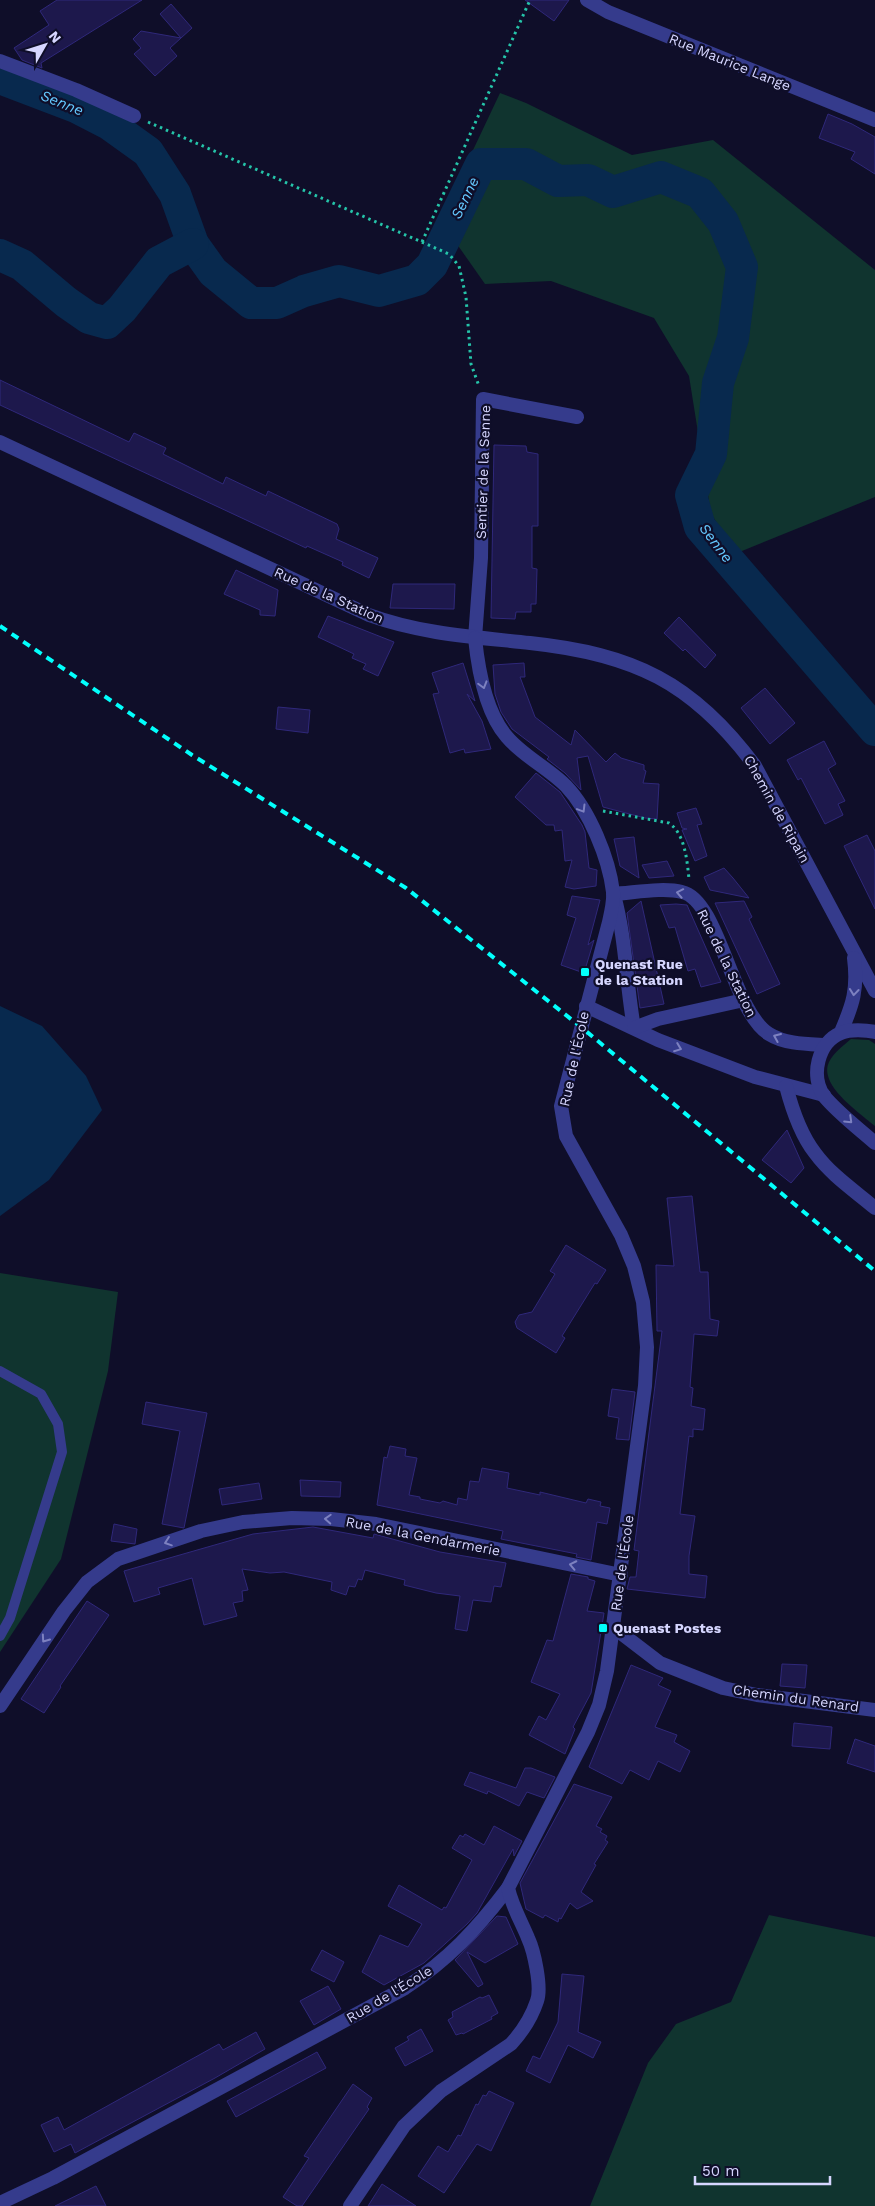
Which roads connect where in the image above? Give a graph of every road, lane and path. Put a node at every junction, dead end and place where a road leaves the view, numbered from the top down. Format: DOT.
graph roads {
  1 [pos="530,0"];
  2 [pos="587,0"];
  3 [pos="0,61"];
  4 [pos="134,116"];
  5 [pos="875,120"];
  6 [pos="422,242"];
  7 [pos="483,399"];
  8 [pos="577,416"];
  9 [pos="0,442"];
  10 [pos="475,638"];
  11 [pos="582,807"];
  12 [pos="613,894"];
  13 [pos="688,894"];
  14 [pos="853,950"];
  15 [pos="875,991"];
  16 [pos="744,1000"];
  17 [pos="586,1006"];
  18 [pos="634,1028"];
  19 [pos="841,1032"];
  20 [pos="875,1032"];
  21 [pos="824,1045"];
  22 [pos="786,1086"];
  23 [pos="824,1095"];
  24 [pos="875,1143"];
  25 [pos="875,1208"];
  26 [pos="0,1371"];
  27 [pos="621,1575"];
  28 [pos="613,1627"];
  29 [pos="0,1636"];
  30 [pos="0,1706"];
  31 [pos="875,1710"];
  32 [pos="508,1888"];
  33 [pos="0,2203"];
  34 [pos="350,2206"];
  1 -- 6 [label="path"];
  2 -- 5 [label="street, Rue Maurice Lange"];
  3 -- 4 [label="street"];
  4 -- 6 [label="path"];
  6 -- 7 [label="path"];
  7 -- 8 [label="street, Sentier de la Senne"];
  7 -- 10 [label="street, Sentier de la Senne"];
  9 -- 10 [label="street, Rue de la Station"];
  10 -- 11 [label="street, one-way"];
  10 -- 14 [label="street, Chemin de Ripain"];
  11 -- 12 [label="street, one-way"];
  11 -- 13 [label="path, Rue de la Station"];
  13 -- 12 [label="street, Rue de la Station, one-way"];
  12 -- 17 [label="street, Rue de l'École"];
  12 -- 18 [label="street"];
  13 -- 16 [label="street, Rue de la Station"];
  14 -- 15 [label="street, Chemin de Ripain"];
  14 -- 19 [label="street, Chemin de Ripain, one-way"];
  16 -- 18 [label="street"];
  21 -- 16 [label="street, Rue de la Station, one-way"];
  17 -- 18 [label="street"];
  17 -- 27 [label="street, Rue de l'École"];
  18 -- 22 [label="street, one-way"];
  19 -- 20 [label="street"];
  19 -- 21 [label="street"];
  21 -- 23 [label="street"];
  22 -- 23 [label="street"];
  22 -- 25 [label="street"];
  23 -- 24 [label="street, one-way"];
  26 -- 29 [label="lane"];
  27 -- 28 [label="street, Rue de l'École"];
  27 -- 30 [label="street, Rue de la Gendarmerie, one-way"];
  28 -- 31 [label="street, Chemin du Renard"];
  28 -- 32 [label="street, Rue de l'École"];
  32 -- 33 [label="street, Rue de l'École"];
  32 -- 34 [label="street"];
}
